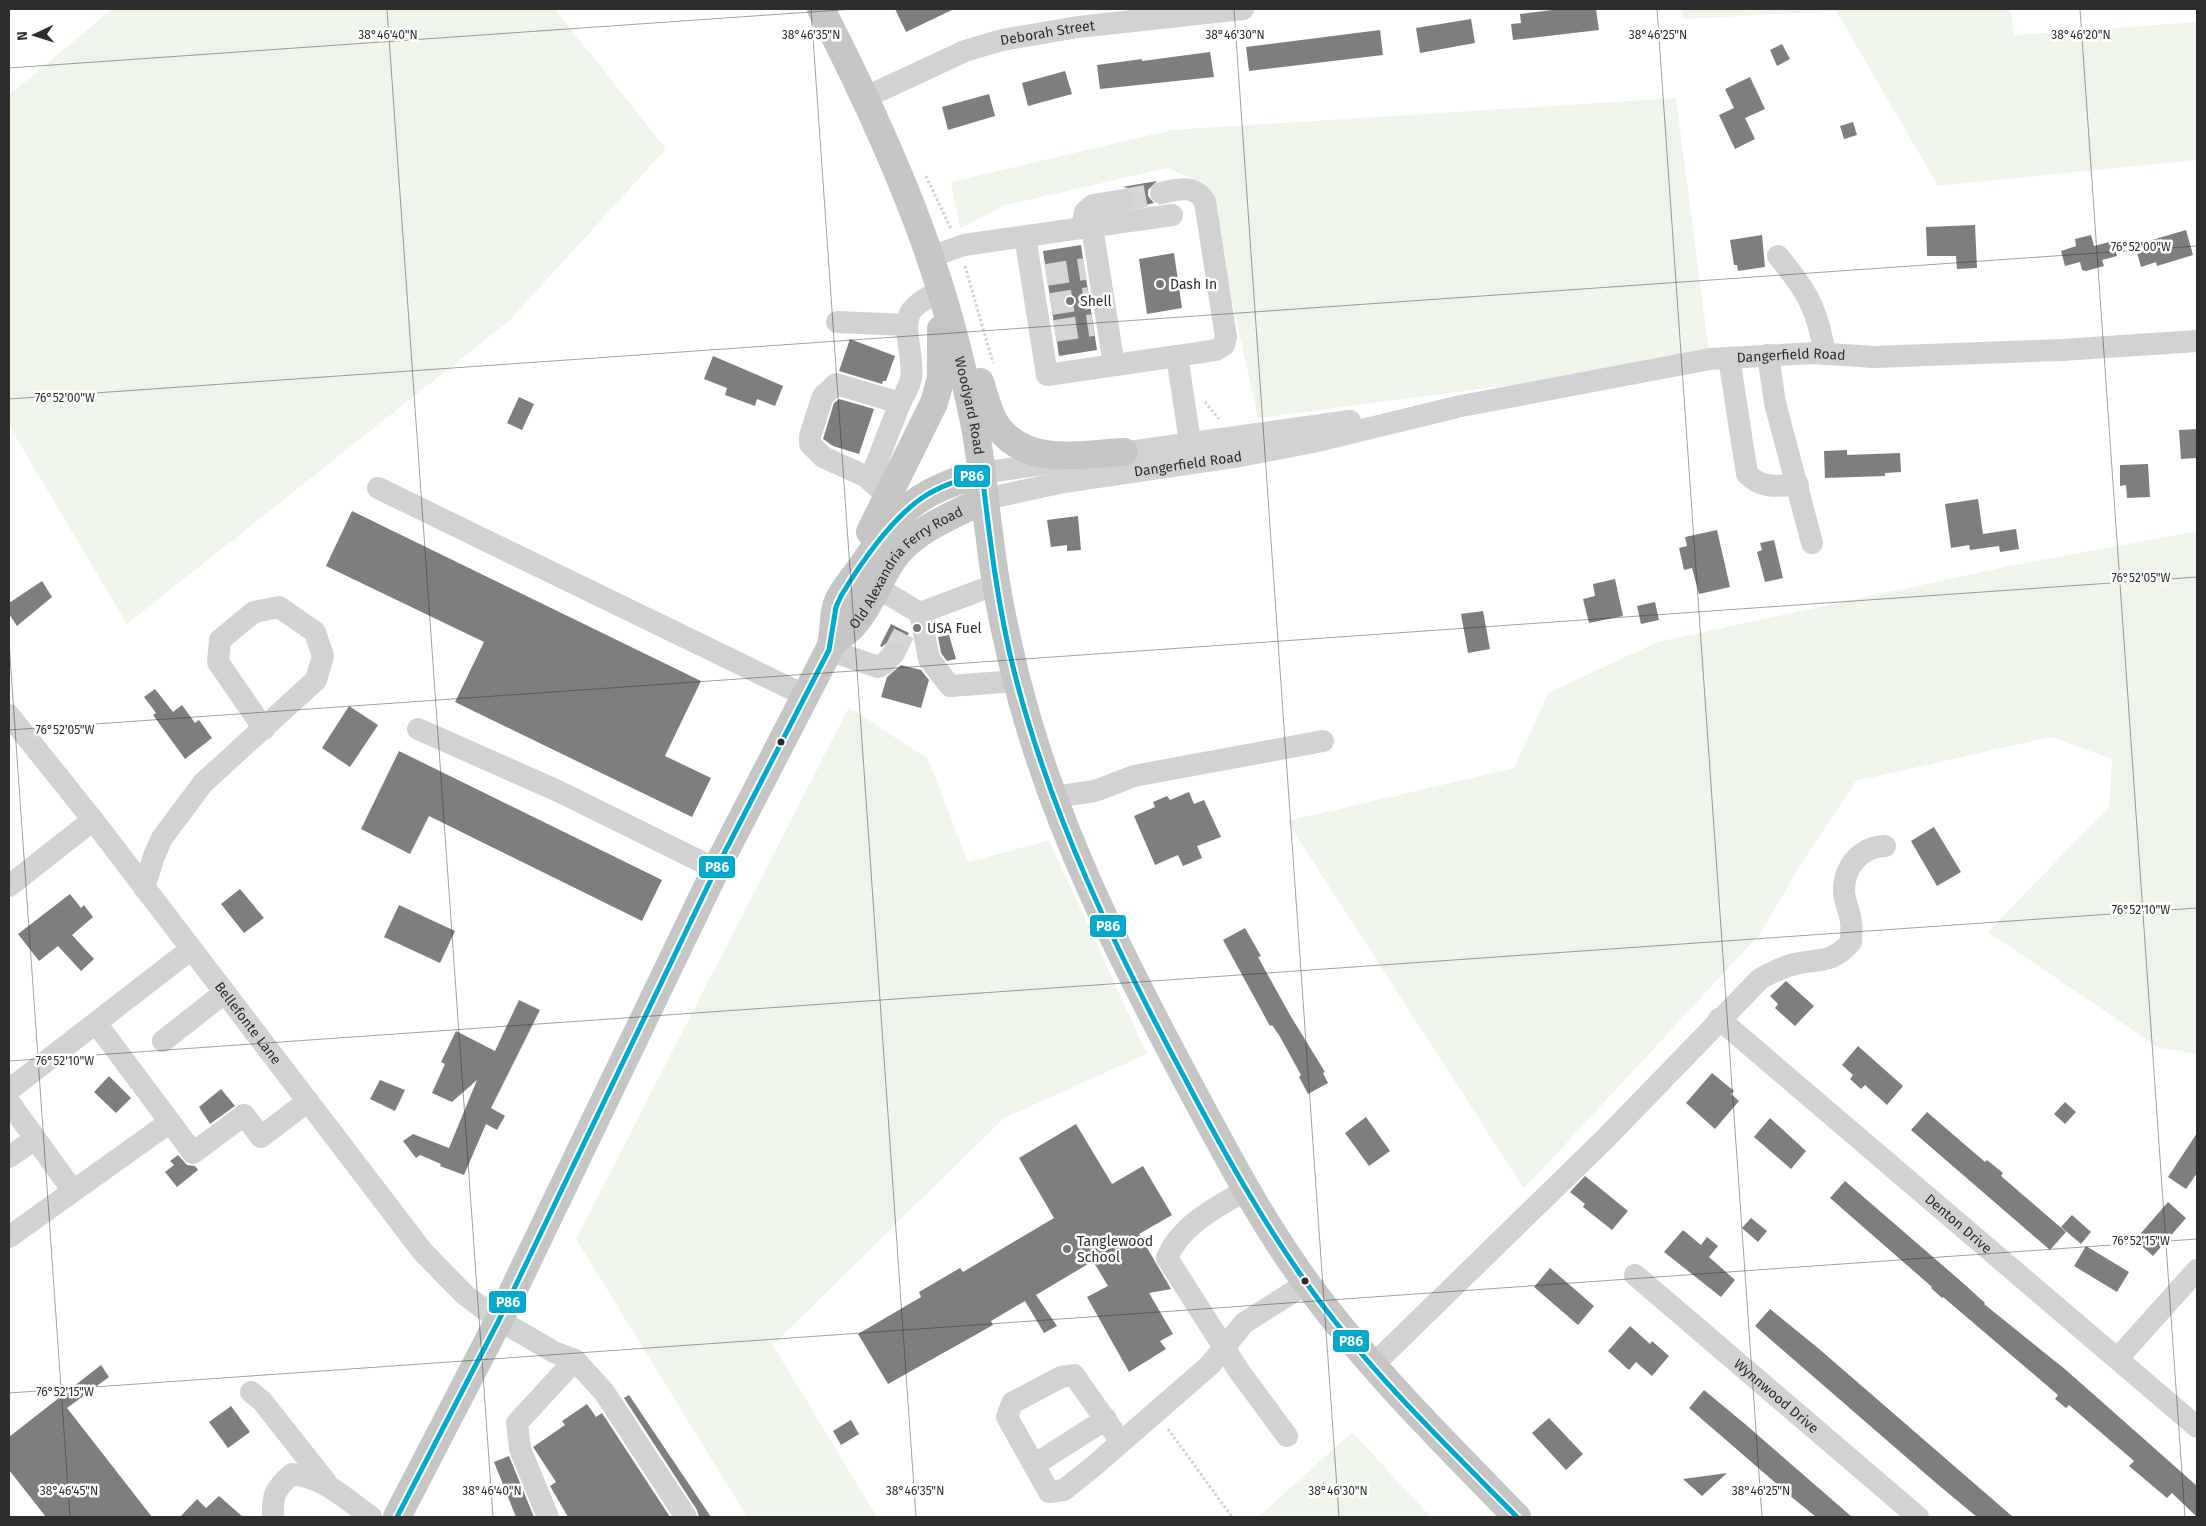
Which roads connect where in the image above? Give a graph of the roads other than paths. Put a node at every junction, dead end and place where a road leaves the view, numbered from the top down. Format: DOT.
graph roads {
  1 [pos="821,9"];
  2 [pos="1243,9"];
  3 [pos="1078,18"];
  4 [pos="864,98"];
  5 [pos="1162,193"];
  6 [pos="1124,200"];
  7 [pos="1172,216"];
  8 [pos="1087,228"];
  9 [pos="1025,236"];
  10 [pos="1778,256"];
  11 [pos="930,257"];
  12 [pos="940,290"];
  13 [pos="837,322"];
  14 [pos="907,325"];
  15 [pos="2197,341"];
  16 [pos="1825,354"];
  17 [pos="1768,355"];
  18 [pos="1178,356"];
  19 [pos="1729,358"];
  20 [pos="1114,366"];
  21 [pos="900,403"];
  22 [pos="1390,422"];
  23 [pos="1190,442"];
  24 [pos="1124,452"];
  25 [pos="1798,485"];
  26 [pos="984,486"];
  27 [pos="378,488"];
  28 [pos="879,488"];
  29 [pos="1812,543"];
  30 [pos="997,584"];
  31 [pos="876,587"];
  32 [pos="837,602"];
  33 [pos="918,612"];
  34 [pos="906,631"];
  35 [pos="830,647"];
  36 [pos="894,653"];
  37 [pos="1017,681"];
  38 [pos="806,696"];
  39 [pos="9,715"];
  40 [pos="264,729"];
  41 [pos="418,729"];
  42 [pos="1323,741"];
  43 [pos="1054,797"];
  44 [pos="93,820"];
  45 [pos="1885,846"];
  46 [pos="716,869"];
  47 [pos="9,886"];
  48 [pos="144,888"];
  49 [pos="190,950"];
  50 [pos="224,993"];
  51 [pos="1719,1019"];
  52 [pos="96,1023"];
  53 [pos="163,1041"];
  54 [pos="9,1090"];
  55 [pos="308,1101"];
  56 [pos="9,1102"];
  57 [pos="170,1122"];
  58 [pos="35,1139"];
  59 [pos="9,1157"];
  60 [pos="1248,1190"];
  61 [pos="73,1192"];
  62 [pos="9,1237"];
  63 [pos="2197,1270"];
  64 [pos="1635,1275"];
  65 [pos="1307,1283"];
  66 [pos="499,1320"];
  67 [pos="1224,1348"];
  68 [pos="2118,1358"];
  69 [pos="575,1360"];
  70 [pos="1373,1366"];
  71 [pos="251,1392"];
  72 [pos="1106,1420"];
  73 [pos="2197,1427"];
  74 [pos="1287,1436"];
  75 [pos="1121,1442"];
  76 [pos="1034,1465"];
  77 [pos="330,1487"];
  78 [pos="273,1517"];
  79 [pos="371,1517"];
  80 [pos="397,1517"];
  81 [pos="548,1517"];
  82 [pos="686,1517"];
  83 [pos="1517,1517"];
  84 [pos="1918,1517"];
  1 -- 4 [label="main road, Woodyard Road"];
  2 -- 3 [label="street, Deborah Street"];
  3 -- 4 [label="street, Deborah Street"];
  4 -- 11 [label="main road, Woodyard Road"];
  5 -- 18 [label="street"];
  6 -- 8 [label="street"];
  7 -- 8 [label="street"];
  8 -- 9 [label="street"];
  8 -- 20 [label="street"];
  9 -- 11 [label="street"];
  9 -- 20 [label="street"];
  10 -- 16 [label="street"];
  11 -- 12 [label="main road, Woodyard Road"];
  12 -- 14 [label="street"];
  12 -- 24 [label="main road"];
  12 -- 26 [label="main road, Woodyard Road"];
  12 -- 28 [label="main road"];
  13 -- 14 [label="street"];
  14 -- 21 [label="street"];
  15 -- 16 [label="street, Dangerfield Road"];
  16 -- 17 [label="street, Dangerfield Road"];
  17 -- 19 [label="street, Dangerfield Road"];
  17 -- 25 [label="street"];
  18 -- 20 [label="street"];
  18 -- 23 [label="street"];
  19 -- 22 [label="street, Dangerfield Road"];
  19 -- 25 [label="street"];
  21 -- 28 [label="street"];
  21 -- 28 [label="street"];
  22 -- 23 [label="street, Dangerfield Road"];
  22 -- 26 [label="street, Dangerfield Road"];
  23 -- 24 [label="street, Dangerfield Road"];
  24 -- 26 [label="street, Dangerfield Road"];
  25 -- 29 [label="street"];
  26 -- 30 [label="main road, Woodyard Road"];
  26 -- 31 [label="main road, Old Alexandria Ferry Road"];
  26 -- 32 [label="main road, Old Alexandria Ferry Road"];
  27 -- 38 [label="street"];
  28 -- 32 [label="main road"];
  30 -- 33 [label="street"];
  30 -- 37 [label="main road, Woodyard Road"];
  31 -- 33 [label="street"];
  31 -- 35 [label="main road, Old Alexandria Ferry Road"];
  32 -- 35 [label="main road, Old Alexandria Ferry Road"];
  33 -- 34 [label="street"];
  33 -- 37 [label="street"];
  35 -- 36 [label="street"];
  35 -- 38 [label="main road, Old Alexandria Ferry Road"];
  37 -- 43 [label="main road, Woodyard Road"];
  38 -- 46 [label="main road, Old Alexandria Ferry Road"];
  39 -- 44 [label="street, Bellefonte Lane"];
  40 -- 40 [label="street"];
  40 -- 48 [label="street"];
  41 -- 46 [label="street"];
  42 -- 43 [label="street"];
  43 -- 60 [label="main road, Woodyard Road"];
  44 -- 47 [label="street"];
  44 -- 48 [label="street, Bellefonte Lane"];
  45 -- 51 [label="street"];
  46 -- 66 [label="main road, Old Alexandria Ferry Road"];
  48 -- 49 [label="street, Bellefonte Lane"];
  49 -- 50 [label="street, Bellefonte Lane"];
  49 -- 52 [label="street"];
  50 -- 53 [label="street"];
  50 -- 55 [label="street, Bellefonte Lane"];
  51 -- 68 [label="street, Denton Drive"];
  51 -- 70 [label="street"];
  52 -- 54 [label="street"];
  52 -- 57 [label="street"];
  55 -- 57 [label="street"];
  55 -- 66 [label="street, Bellefonte Lane"];
  56 -- 58 [label="street"];
  57 -- 61 [label="street"];
  58 -- 59 [label="street"];
  58 -- 61 [label="street"];
  60 -- 65 [label="main road, Woodyard Road"];
  60 -- 67 [label="street"];
  61 -- 62 [label="street"];
  63 -- 68 [label="street"];
  64 -- 84 [label="street, Wynnwood Drive"];
  65 -- 67 [label="street"];
  65 -- 70 [label="main road, Woodyard Road"];
  66 -- 69 [label="street, Bellefonte Lane"];
  66 -- 80 [label="main road, Old Alexandria Ferry Road"];
  67 -- 74 [label="street"];
  67 -- 75 [label="street"];
  68 -- 73 [label="street, Denton Drive"];
  69 -- 81 [label="street"];
  69 -- 82 [label="street"];
  70 -- 83 [label="main road, Woodyard Road"];
  71 -- 77 [label="street"];
  72 -- 75 [label="street"];
  72 -- 76 [label="street"];
  72 -- 76 [label="street"];
  75 -- 76 [label="street"];
  77 -- 78 [label="street"];
  77 -- 79 [label="street"];
}
